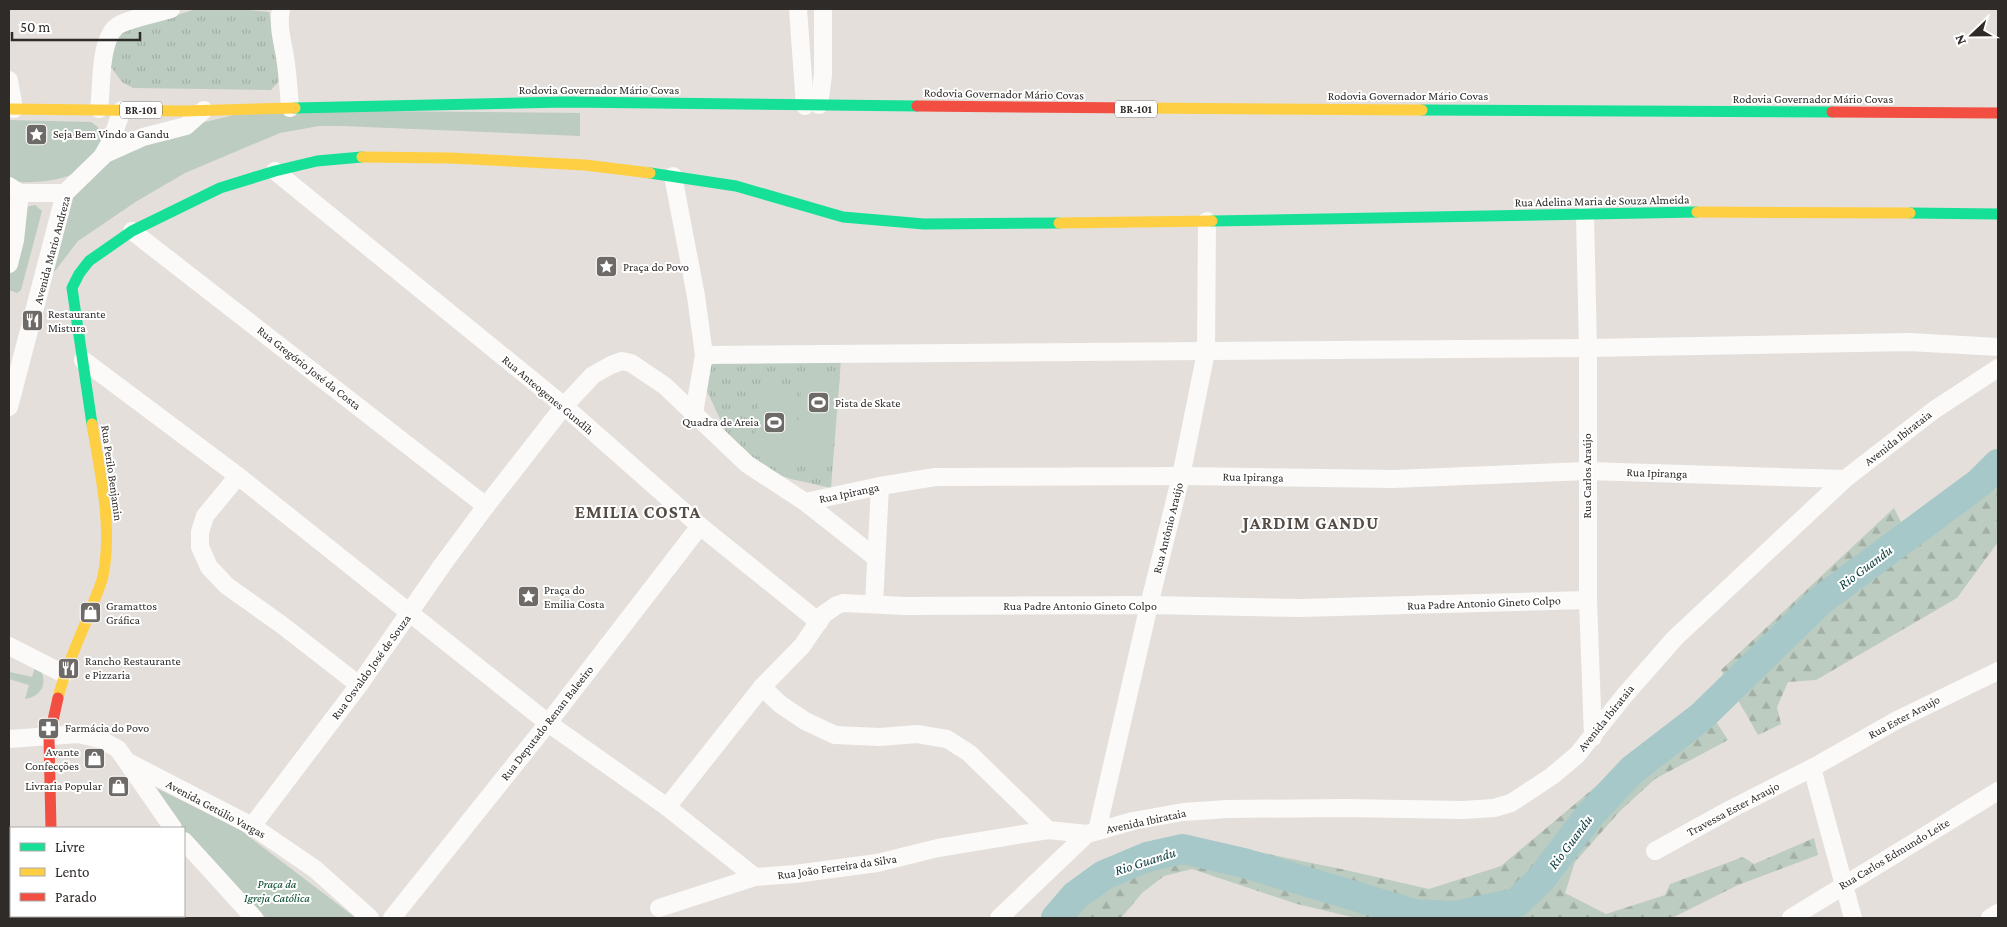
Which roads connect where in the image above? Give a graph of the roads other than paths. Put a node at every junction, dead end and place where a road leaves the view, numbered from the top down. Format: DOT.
graph roads {
  1 [pos="171,9"];
  2 [pos="281,9"];
  3 [pos="798,9"];
  4 [pos="823,9"];
  5 [pos="9,80"];
  6 [pos="812,106"];
  7 [pos="290,108"];
  8 [pos="11,109"];
  9 [pos="99,109"];
  10 [pos="122,110"];
  11 [pos="204,110"];
  12 [pos="1998,114"];
  13 [pos="102,157"];
  14 [pos="274,171"];
  15 [pos="673,176"];
  16 [pos="14,189"];
  17 [pos="65,193"];
  18 [pos="1998,214"];
  19 [pos="1585,215"];
  20 [pos="1207,221"];
  21 [pos="132,231"];
  22 [pos="9,264"];
  23 [pos="72,288"];
  24 [pos="40,289"];
  25 [pos="1998,347"];
  26 [pos="1588,348"];
  27 [pos="1206,352"];
  28 [pos="704,355"];
  29 [pos="84,360"];
  30 [pos="1998,368"];
  31 [pos="13,375"];
  32 [pos="564,406"];
  33 [pos="9,407"];
  34 [pos="694,413"];
  35 [pos="1587,471"];
  36 [pos="238,476"];
  37 [pos="1181,476"];
  38 [pos="1845,479"];
  39 [pos="880,486"];
  40 [pos="806,502"];
  41 [pos="486,506"];
  42 [pos="700,526"];
  43 [pos="876,558"];
  44 [pos="1588,600"];
  45 [pos="874,604"];
  46 [pos="1148,606"];
  47 [pos="410,614"];
  48 [pos="818,622"];
  49 [pos="9,646"];
  50 [pos="1998,671"];
  51 [pos="64,674"];
  52 [pos="359,686"];
  53 [pos="762,687"];
  54 [pos="548,723"];
  55 [pos="1593,736"];
  56 [pos="49,738"];
  57 [pos="9,739"];
  58 [pos="128,762"];
  59 [pos="1812,768"];
  60 [pos="1998,791"];
  61 [pos="667,807"];
  62 [pos="252,826"];
  63 [pos="51,827"];
  64 [pos="172,827"];
  65 [pos="1048,830"];
  66 [pos="1092,833"];
  67 [pos="185,842"];
  68 [pos="1655,851"];
  69 [pos="756,877"];
  70 [pos="1844,884"];
  71 [pos="659,908"];
  72 [pos="1998,913"];
  73 [pos="254,918"];
  74 [pos="370,918"];
  75 [pos="392,918"];
  76 [pos="999,918"];
  77 [pos="1791,918"];
  78 [pos="1853,918"];
  79 [pos="1990,918"];
  1 -- 9 [label="street"];
  2 -- 7 [label="street"];
  3 -- 6 [label="street"];
  4 -- 6 [label="street"];
  5 -- 8 [label="street"];
  6 -- 7 [label="main road, Rodovia Governador Mário Covas / BR-101"];
  6 -- 12 [label="main road, Rodovia Governador Mário Covas / BR-101"];
  7 -- 11 [label="main road, Rodovia Governador Mário Covas / BR-101"];
  8 -- 9 [label="main road, Rodovia Governador Mário Covas / BR-101"];
  9 -- 10 [label="main road, Rodovia Governador Mário Covas / BR-101"];
  10 -- 11 [label="main road, Rodovia Governador Mário Covas / BR-101"];
  10 -- 13 [label="street"];
  11 -- 13 [label="street, Avenida Mario Andreza"];
  13 -- 17 [label="street, Avenida Mario Andreza"];
  14 -- 15 [label="main road, Rua Adelina Maria de Souza Almeida"];
  14 -- 21 [label="main road, Rua Adelina Maria de Souza Almeida"];
  14 -- 32 [label="street, Rua Anteogenes Gundih"];
  15 -- 20 [label="main road, Rua Adelina Maria de Souza Almeida"];
  15 -- 28 [label="street"];
  16 -- 17 [label="street"];
  16 -- 22 [label="street"];
  17 -- 24 [label="street, Avenida Mario Andreza"];
  18 -- 19 [label="main road, Rua Adelina Maria de Souza Almeida"];
  19 -- 20 [label="main road, Rua Adelina Maria de Souza Almeida"];
  19 -- 26 [label="street, Rua Carlos Araújo"];
  20 -- 27 [label="street, Rua Antônio Araújo"];
  21 -- 23 [label="main road"];
  21 -- 41 [label="street, Rua Gregório José da Costa"];
  23 -- 24 [label="street"];
  23 -- 29 [label="main road, Rua Perilo Benjamin"];
  24 -- 31 [label="street, Avenida Mario Andreza"];
  25 -- 26 [label="street"];
  26 -- 27 [label="street"];
  26 -- 35 [label="street, Rua Carlos Araújo"];
  27 -- 28 [label="street"];
  27 -- 37 [label="street, Rua Antônio Araújo"];
  28 -- 34 [label="street"];
  29 -- 36 [label="street"];
  29 -- 51 [label="main road, Rua Perilo Benjamin"];
  30 -- 38 [label="street, Avenida Ibirataia"];
  31 -- 33 [label="street, Avenida Mario Andreza"];
  32 -- 34 [label="street, Rua Ipiranga"];
  32 -- 41 [label="street, Rua Osvaldo José de Souza"];
  32 -- 42 [label="street, Rua Anteogenes Gundih"];
  34 -- 40 [label="street, Rua Ipiranga"];
  35 -- 37 [label="street, Rua Ipiranga"];
  35 -- 38 [label="street, Rua Ipiranga"];
  35 -- 44 [label="street, Rua Carlos Araújo"];
  36 -- 47 [label="street"];
  36 -- 52 [label="street"];
  37 -- 39 [label="street, Rua Ipiranga"];
  37 -- 46 [label="street, Rua Antônio Araújo"];
  38 -- 55 [label="street, Avenida Ibirataia"];
  39 -- 40 [label="street, Rua Ipiranga"];
  39 -- 43 [label="street"];
  40 -- 43 [label="street"];
  41 -- 47 [label="street, Rua Osvaldo José de Souza"];
  42 -- 48 [label="street, Rua Anteogenes Gundih"];
  42 -- 54 [label="street, Rua Deputado Renan Baleeiro"];
  43 -- 45 [label="street"];
  44 -- 46 [label="street, Rua Padre Antonio Gineto Colpo"];
  44 -- 55 [label="street, Rua Carlos Araújo"];
  45 -- 46 [label="street, Rua Padre Antonio Gineto Colpo"];
  45 -- 48 [label="street, Rua Padre Antonio Gineto Colpo"];
  46 -- 66 [label="street, Rua Antônio Araújo"];
  47 -- 52 [label="street, Rua Osvaldo José de Souza"];
  47 -- 54 [label="street"];
  48 -- 53 [label="street, Rua Padre Antonio Gineto Colpo"];
  49 -- 51 [label="street"];
  50 -- 59 [label="street, Rua Ester Araujo"];
  51 -- 56 [label="main road, Rua Perilo Benjamin"];
  52 -- 62 [label="street, Rua Osvaldo José de Souza"];
  53 -- 61 [label="street, Rua Padre Antonio Gineto Colpo"];
  53 -- 65 [label="street"];
  54 -- 61 [label="street"];
  54 -- 75 [label="street, Rua Deputado Renan Baleeiro"];
  55 -- 66 [label="street, Avenida Ibirataia"];
  56 -- 57 [label="street"];
  56 -- 58 [label="street"];
  56 -- 63 [label="main road, Rua Perilo Benjamin"];
  58 -- 62 [label="street, Avenida Getúlio Vargas"];
  58 -- 64 [label="street"];
  59 -- 68 [label="street, Travessa Ester Araujo"];
  59 -- 70 [label="street"];
  60 -- 70 [label="street, Rua Carlos Edmundo Leite"];
  61 -- 69 [label="street"];
  62 -- 74 [label="street, Avenida Getúlio Vargas"];
  65 -- 66 [label="street, Rua João Ferreira da Silva"];
  65 -- 69 [label="street, Rua João Ferreira da Silva"];
  66 -- 76 [label="street, Avenida Ibirataia"];
  67 -- 73 [label="street"];
  69 -- 71 [label="street, Rua João Ferreira da Silva"];
  70 -- 77 [label="street, Rua Carlos Edmundo Leite"];
  70 -- 78 [label="street"];
  72 -- 79 [label="street"];
}
